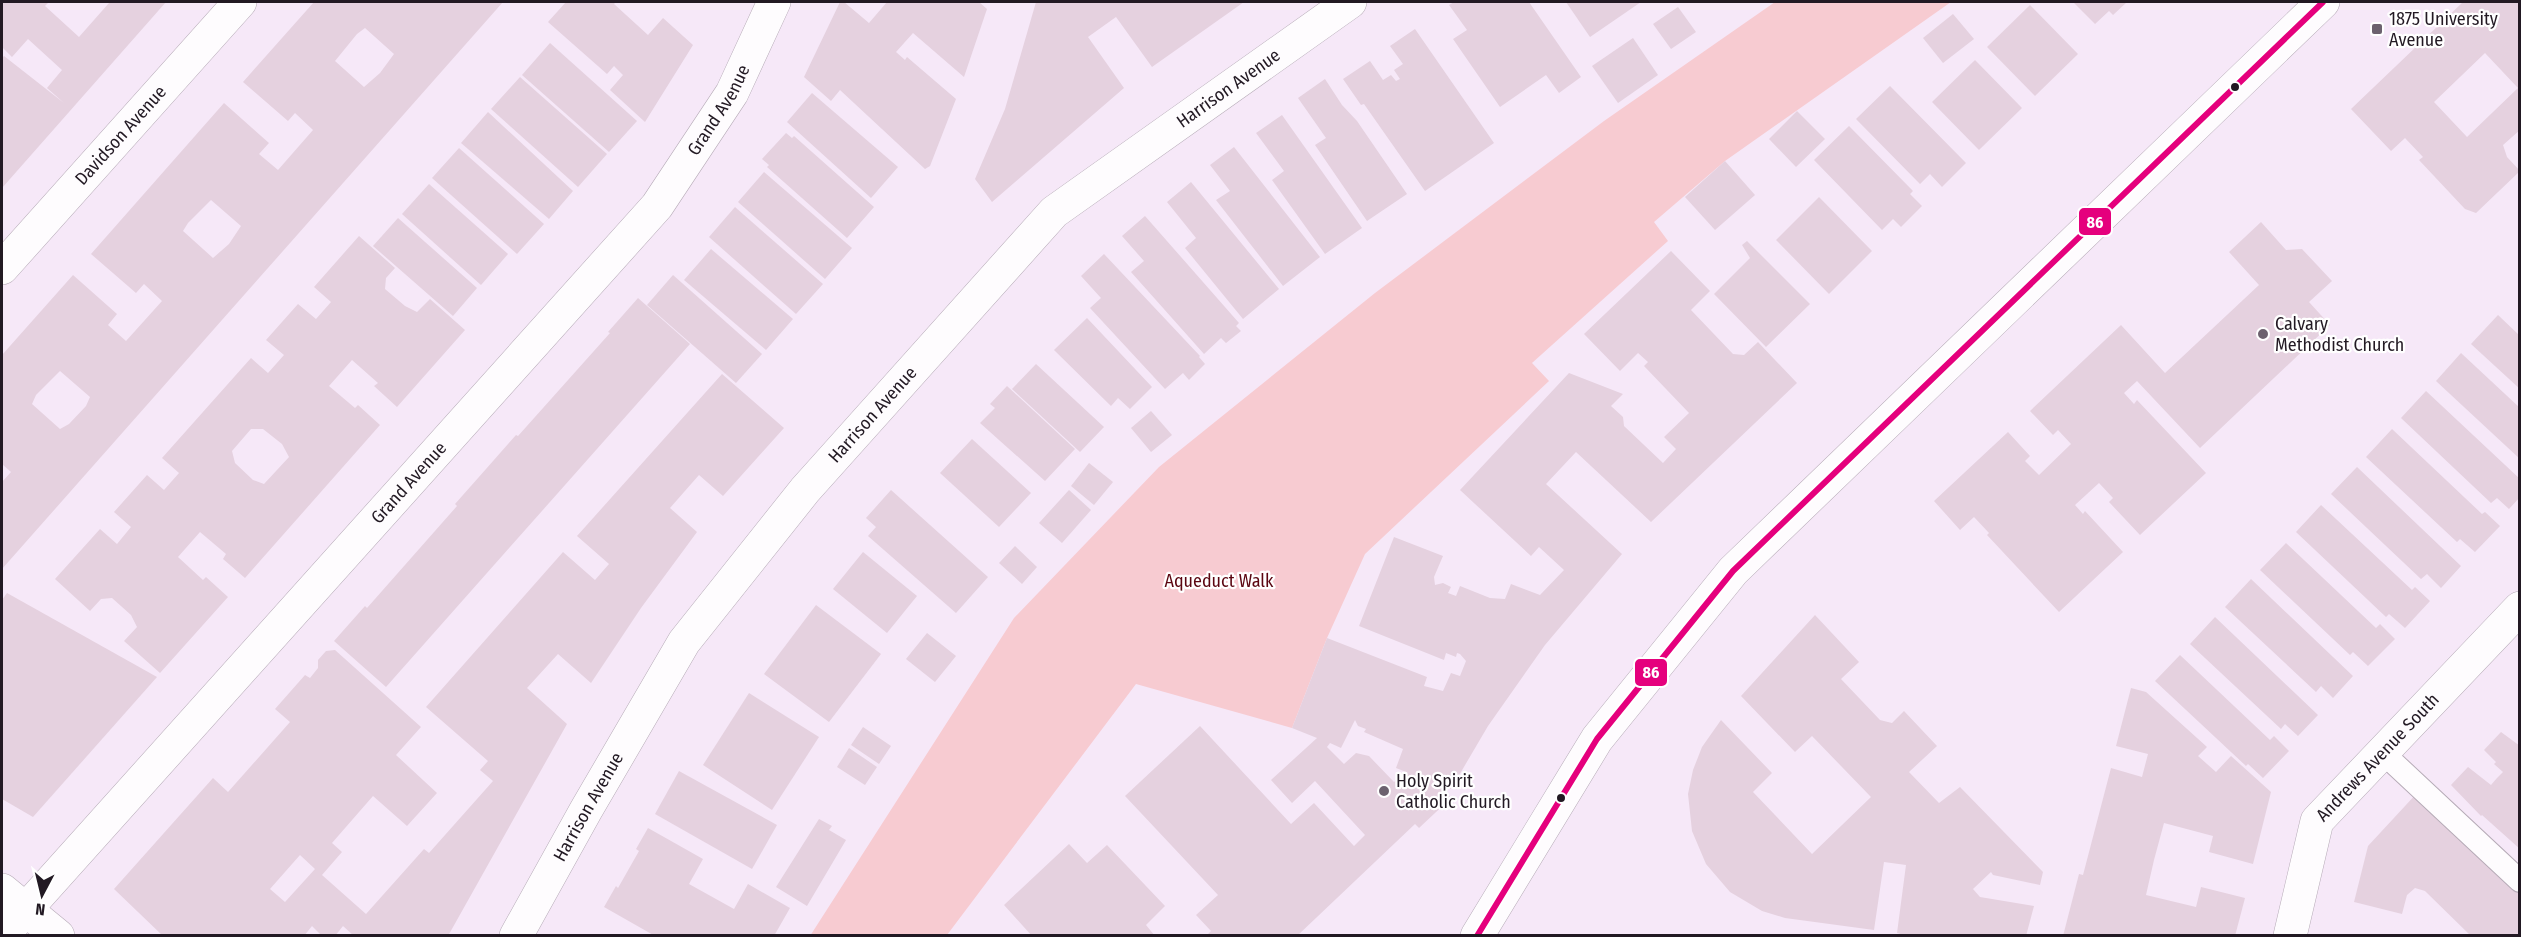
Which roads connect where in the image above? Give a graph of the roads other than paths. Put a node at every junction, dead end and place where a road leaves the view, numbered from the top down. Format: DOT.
graph roads {
  1 [pos="240,2"];
  2 [pos="774,2"];
  3 [pos="1350,2"];
  4 [pos="2323,2"];
  5 [pos="2,268"];
  6 [pos="2520,608"];
  7 [pos="2383,753"];
  8 [pos="2520,881"];
  9 [pos="2,890"];
  10 [pos="28,909"];
  11 [pos="3,936"];
  12 [pos="58,936"];
  13 [pos="516,936"];
  14 [pos="1477,936"];
  15 [pos="2290,936"];
  1 -- 5 [label="street, Davidson Avenue"];
  2 -- 10 [label="street, Grand Avenue"];
  3 -- 13 [label="street, Harrison Avenue"];
  4 -- 14 [label="street"];
  6 -- 7 [label="street, Andrews Avenue South"];
  7 -- 8 [label="lane"];
  7 -- 15 [label="street, Andrews Avenue South"];
  9 -- 10 [label="street"];
  10 -- 11 [label="street, Grand Avenue"];
  10 -- 12 [label="street"];
}
